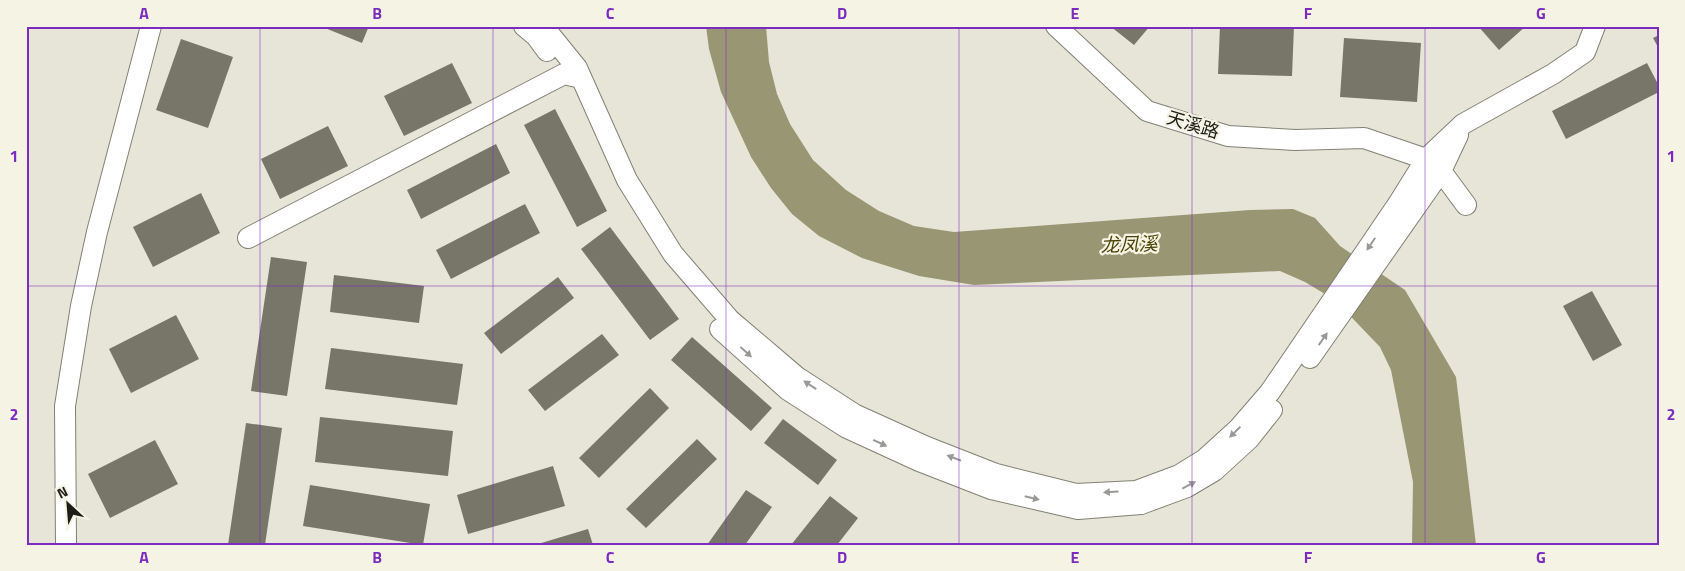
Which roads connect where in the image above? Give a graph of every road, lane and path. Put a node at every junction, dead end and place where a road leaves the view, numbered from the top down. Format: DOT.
graph roads {
  1 [pos="151,26"];
  2 [pos="524,26"];
  3 [pos="542,26"];
  4 [pos="1056,26"];
  5 [pos="1595,26"];
  6 [pos="571,69"];
  7 [pos="1434,165"];
  8 [pos="1466,205"];
  9 [pos="248,238"];
  10 [pos="66,545"];
  1 -- 10 [label="street"];
  2 -- 6 [label="street"];
  3 -- 6 [label="street"];
  4 -- 7 [label="street, 天溪路"];
  5 -- 7 [label="street"];
  6 -- 7 [label="street"];
  6 -- 9 [label="street"];
  7 -- 8 [label="street"];
}
